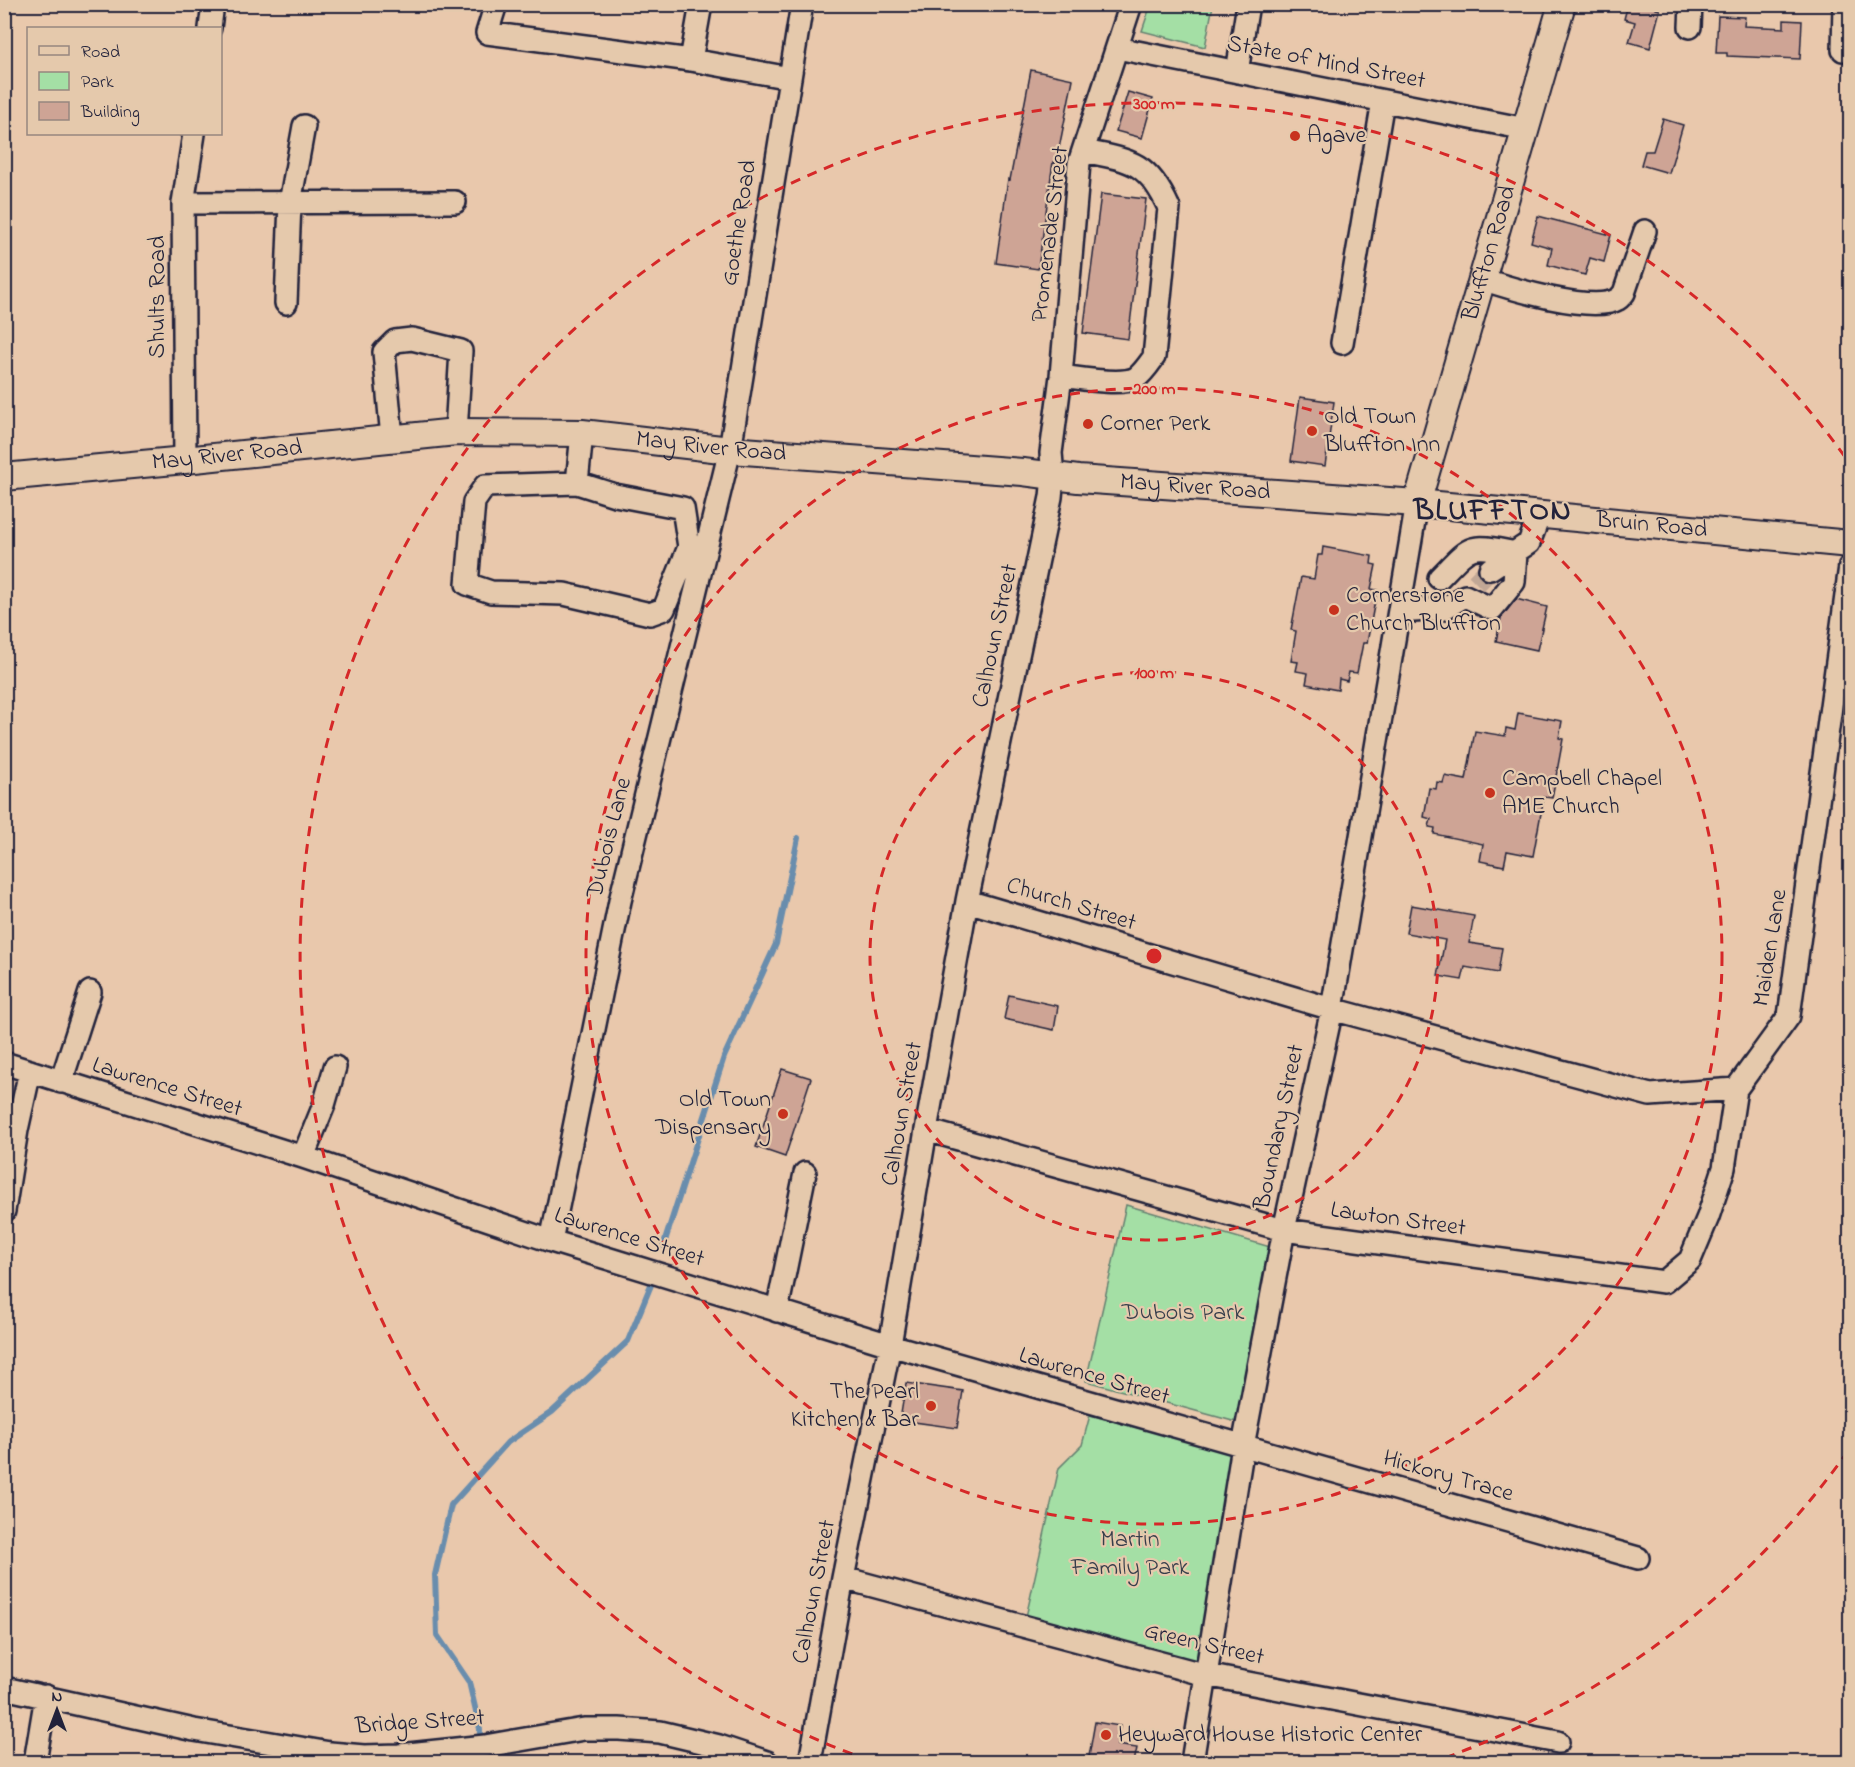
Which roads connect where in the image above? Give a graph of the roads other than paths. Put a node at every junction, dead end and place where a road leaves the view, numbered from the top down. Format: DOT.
graph roads {
  1 [pos="213,4"];
  2 [pos="496,4"];
  3 [pos="701,4"];
  4 [pos="802,4"];
  5 [pos="1131,4"];
  6 [pos="1248,4"];
  7 [pos="1562,4"];
  8 [pos="1691,4"];
  9 [pos="1844,4"];
  10 [pos="210,27"];
  11 [pos="1690,27"];
  12 [pos="1117,48"];
  13 [pos="1843,50"];
  14 [pos="691,60"];
  15 [pos="1237,72"];
  16 [pos="789,78"];
  17 [pos="1383,101"];
  18 [pos="304,126"];
  19 [pos="1526,129"];
  20 [pos="194,135"];
  21 [pos="1083,151"];
  22 [pos="455,202"];
  23 [pos="183,203"];
  24 [pos="290,203"];
  25 [pos="1645,231"];
  26 [pos="1482,279"];
  27 [pos="286,303"];
  28 [pos="1342,343"];
  29 [pos="1061,376"];
  30 [pos="456,432"];
  31 [pos="582,434"];
  32 [pos="392,438"];
  33 [pos="730,450"];
  34 [pos="185,460"];
  35 [pos="1053,476"];
  36 [pos="4,477"];
  37 [pos="577,483"];
  38 [pos="1417,502"];
  39 [pos="1540,514"];
  40 [pos="1851,544"];
  41 [pos="1516,553"];
  42 [pos="1851,566"];
  43 [pos="1405,577"];
  44 [pos="1439,578"];
  45 [pos="1477,582"];
  46 [pos="1400,612"];
  47 [pos="967,901"];
  48 [pos="90,992"];
  49 [pos="1332,1009"];
  50 [pos="4,1063"];
  51 [pos="335,1067"];
  52 [pos="30,1071"];
  53 [pos="61,1082"];
  54 [pos="1736,1089"];
  55 [pos="926,1130"];
  56 [pos="303,1157"];
  57 [pos="805,1173"];
  58 [pos="4,1211"];
  59 [pos="1284,1230"];
  60 [pos="551,1241"];
  61 [pos="777,1311"];
  62 [pos="890,1345"];
  63 [pos="1243,1446"];
  64 [pos="1638,1558"];
  65 [pos="843,1578"];
  66 [pos="1206,1675"];
  67 [pos="4,1688"];
  68 [pos="46,1696"];
  69 [pos="1558,1742"];
  70 [pos="35,1762"];
  71 [pos="767,1762"];
  72 [pos="810,1762"];
  73 [pos="1192,1762"];
  1 -- 10 [label="street"];
  2 -- 14 [label="street"];
  3 -- 14 [label="street"];
  4 -- 16 [label="street, Goethe Road"];
  5 -- 12 [label="street, Promenade Street"];
  6 -- 15 [label="street"];
  7 -- 19 [label="main road, Bluffton Road"];
  8 -- 11 [label="street"];
  9 -- 13 [label="street"];
  12 -- 15 [label="street, State of Mind Street"];
  12 -- 21 [label="street, Promenade Street"];
  14 -- 16 [label="street"];
  15 -- 17 [label="street, State of Mind Street"];
  16 -- 33 [label="street, Goethe Road"];
  17 -- 19 [label="street, State of Mind Street"];
  17 -- 28 [label="street"];
  18 -- 24 [label="street"];
  19 -- 26 [label="main road, Bluffton Road"];
  20 -- 23 [label="street, Shults Road"];
  21 -- 29 [label="street, Promenade Street"];
  21 -- 29 [label="street"];
  22 -- 24 [label="street"];
  23 -- 24 [label="street"];
  23 -- 34 [label="street, Shults Road"];
  24 -- 27 [label="street"];
  25 -- 26 [label="street"];
  26 -- 38 [label="main road, Bluffton Road"];
  29 -- 35 [label="street, Promenade Street"];
  30 -- 31 [label="main road, May River Road"];
  30 -- 32 [label="main road, May River Road"];
  30 -- 32 [label="street"];
  31 -- 33 [label="main road, May River Road"];
  31 -- 37 [label="street"];
  32 -- 34 [label="main road, May River Road"];
  33 -- 35 [label="main road, May River Road"];
  33 -- 60 [label="street, Dubois Lane"];
  34 -- 36 [label="main road, May River Road"];
  35 -- 38 [label="main road, May River Road"];
  35 -- 47 [label="street, Calhoun Street"];
  37 -- 37 [label="street"];
  38 -- 39 [label="main road, Bruin Road"];
  38 -- 43 [label="street, Boundary Street"];
  39 -- 40 [label="main road, Bruin Road"];
  39 -- 41 [label="street"];
  41 -- 44 [label="street"];
  41 -- 45 [label="street"];
  41 -- 45 [label="street"];
  42 -- 54 [label="street, Maiden Lane"];
  43 -- 44 [label="street"];
  43 -- 46 [label="street, Boundary Street"];
  44 -- 45 [label="street"];
  45 -- 46 [label="street"];
  46 -- 49 [label="street, Boundary Street"];
  47 -- 49 [label="street, Church Street"];
  47 -- 55 [label="street, Calhoun Street"];
  48 -- 53 [label="street"];
  49 -- 54 [label="street"];
  49 -- 59 [label="street, Boundary Street"];
  50 -- 52 [label="street, Lawrence Street"];
  51 -- 56 [label="street"];
  52 -- 53 [label="street, Lawrence Street"];
  52 -- 58 [label="street"];
  53 -- 56 [label="street, Lawrence Street"];
  54 -- 59 [label="street, Lawton Street"];
  55 -- 59 [label="street, Lawton Street"];
  55 -- 62 [label="street, Calhoun Street"];
  56 -- 60 [label="street, Lawrence Street"];
  57 -- 61 [label="street"];
  59 -- 63 [label="street, Boundary Street"];
  60 -- 61 [label="street, Lawrence Street"];
  61 -- 62 [label="street, Lawrence Street"];
  62 -- 63 [label="street, Lawrence Street"];
  62 -- 65 [label="street, Calhoun Street"];
  63 -- 64 [label="street, Hickory Trace"];
  63 -- 66 [label="street, Boundary Street"];
  65 -- 66 [label="street, Green Street"];
  65 -- 72 [label="street, Calhoun Street"];
  66 -- 69 [label="street, Green Street"];
  66 -- 73 [label="street, Boundary Street"];
  67 -- 68 [label="street, Bridge Street"];
  68 -- 70 [label="street"];
  68 -- 71 [label="street, Bridge Street"];
}
